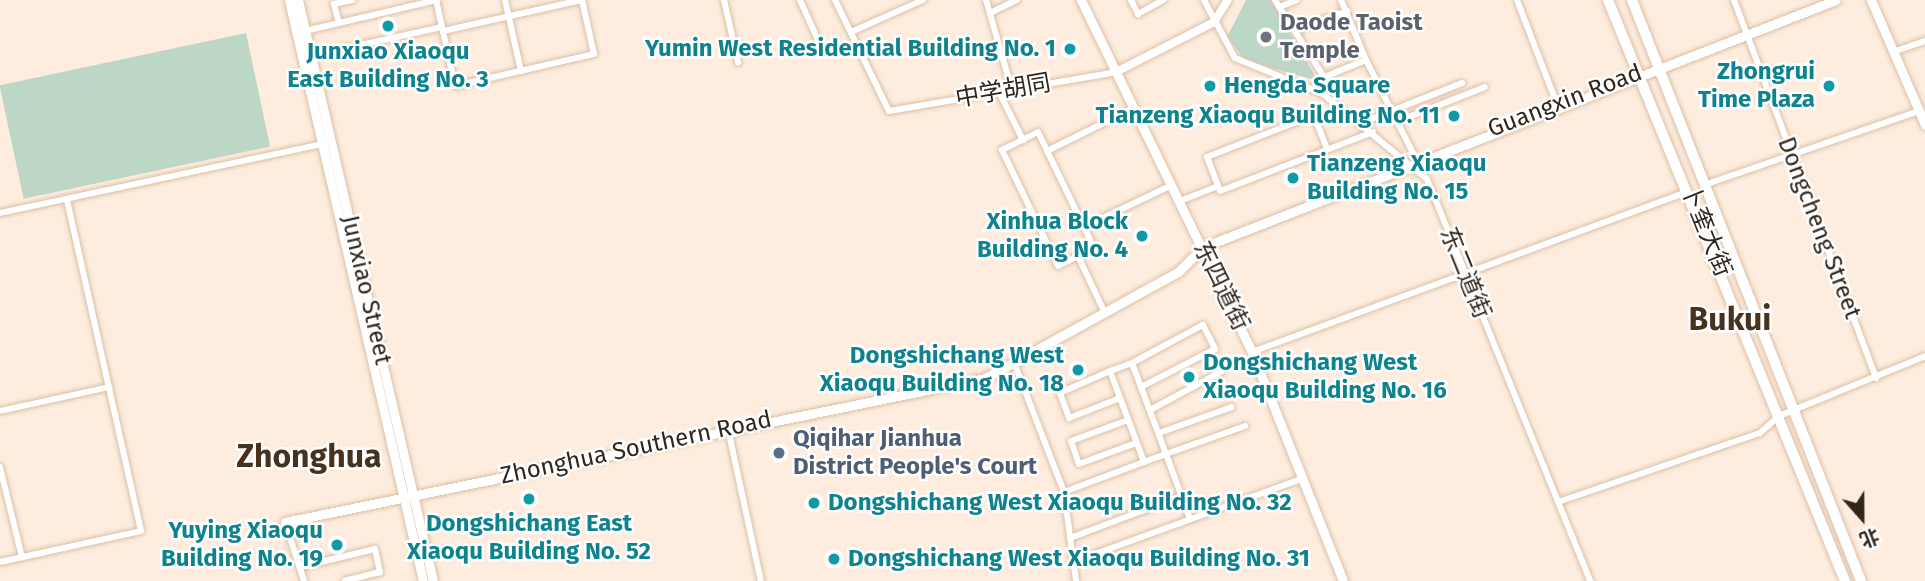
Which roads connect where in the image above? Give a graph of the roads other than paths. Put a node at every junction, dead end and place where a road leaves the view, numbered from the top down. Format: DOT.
graph roads {
  1 [pos="289,0"];
  2 [pos="298,0"];
  3 [pos="353,0"];
  4 [pos="437,0"];
  5 [pos="505,0"];
  6 [pos="582,0"];
  7 [pos="724,0"];
  8 [pos="800,0"];
  9 [pos="835,0"];
  10 [pos="923,0"];
  11 [pos="986,0"];
  12 [pos="1017,0"];
  13 [pos="1081,0"];
  14 [pos="1131,0"];
  15 [pos="1163,0"];
  16 [pos="1203,0"];
  17 [pos="1228,0"];
  18 [pos="1297,0"];
  19 [pos="1341,0"];
  20 [pos="1517,0"];
  21 [pos="1608,0"];
  22 [pos="1632,0"];
  23 [pos="1734,0"];
  24 [pos="1836,0"];
  25 [pos="1871,0"];
  26 [pos="415,3"];
  27 [pos="1277,3"];
  28 [pos="1347,11"];
  29 [pos="992,12"];
  30 [pos="509,16"];
  31 [pos="1214,22"];
  32 [pos="338,23"];
  33 [pos="443,29"];
  34 [pos="305,31"];
  35 [pos="1295,31"];
  36 [pos="851,32"];
  37 [pos="1746,34"];
  38 [pos="818,40"];
  39 [pos="1925,41"];
  40 [pos="1894,52"];
  41 [pos="311,55"];
  42 [pos="1366,60"];
  43 [pos="738,62"];
  44 [pos="1654,66"];
  45 [pos="521,71"];
  46 [pos="1642,71"];
  47 [pos="1116,72"];
  48 [pos="1324,77"];
  49 [pos="1462,83"];
  50 [pos="1485,88"];
  51 [pos="1012,90"];
  52 [pos="999,92"];
  53 [pos="1323,94"];
  54 [pos="1557,104"];
  55 [pos="1134,108"];
  56 [pos="1394,110"];
  57 [pos="1919,111"];
  58 [pos="1401,120"];
  59 [pos="1361,123"];
  60 [pos="1925,125"];
  61 [pos="1373,132"];
  62 [pos="1023,140"];
  63 [pos="327,142"];
  64 [pos="1327,149"];
  65 [pos="1047,151"];
  66 [pos="1793,159"];
  67 [pos="1413,160"];
  68 [pos="1172,185"];
  69 [pos="1218,186"];
  70 [pos="1702,186"];
  71 [pos="1690,191"];
  72 [pos="67,199"];
  73 [pos="1180,201"];
  74 [pos="0,213"];
  75 [pos="1084,227"];
  76 [pos="1203,247"];
  77 [pos="1078,256"];
  78 [pos="1465,272"];
  79 [pos="1105,313"];
  80 [pos="1252,352"];
  81 [pos="1925,356"];
  82 [pos="1132,363"];
  83 [pos="1015,365"];
  84 [pos="1110,371"];
  85 [pos="1221,372"];
  86 [pos="1876,377"];
  87 [pos="109,387"];
  88 [pos="1141,387"];
  89 [pos="1120,398"];
  90 [pos="1232,407"];
  91 [pos="1150,410"];
  92 [pos="0,411"];
  93 [pos="1791,411"];
  94 [pos="1779,416"];
  95 [pos="1128,420"];
  96 [pos="1245,426"];
  97 [pos="728,429"];
  98 [pos="1159,433"];
  99 [pos="1136,443"];
  100 [pos="1166,454"];
  101 [pos="1144,462"];
  102 [pos="0,467"];
  103 [pos="1306,477"];
  104 [pos="1064,492"];
  105 [pos="409,495"];
  106 [pos="1182,496"];
  107 [pos="4,498"];
  108 [pos="1561,501"];
  109 [pos="1190,519"];
  110 [pos="285,522"];
  111 [pos="1070,538"];
  112 [pos="22,557"];
  113 [pos="0,562"];
  114 [pos="1073,562"];
  115 [pos="300,567"];
  116 [pos="304,581"];
  117 [pos="345,581"];
  118 [pos="423,581"];
  119 [pos="433,581"];
  120 [pos="761,581"];
  121 [pos="1076,581"];
  122 [pos="1343,581"];
  123 [pos="1590,581"];
  124 [pos="1845,581"];
  125 [pos="1861,581"];
  1 -- 63 [label="main road, Junxiao Street"];
  2 -- 34 [label="main road, Junxiao Street"];
  3 -- 32 [label="street"];
  4 -- 26 [label="street"];
  4 -- 33 [label="street"];
  5 -- 30 [label="street"];
  6 -- 30 [label="street"];
  6 -- 45 [label="street"];
  7 -- 43 [label="street"];
  8 -- 38 [label="street"];
  9 -- 36 [label="street"];
  10 -- 36 [label="street"];
  11 -- 29 [label="street"];
  12 -- 29 [label="street"];
  13 -- 47 [label="main road, 东四道街"];
  14 -- 15 [label="street"];
  16 -- 31 [label="street, 东二道街"];
  17 -- 31 [label="street"];
  18 -- 27 [label="street"];
  19 -- 28 [label="street"];
  20 -- 54 [label="street"];
  21 -- 46 [label="main road, 卜奎大街"];
  22 -- 44 [label="main road, 卜奎大街"];
  23 -- 37 [label="street, Dongcheng Street"];
  24 -- 37 [label="main road, Guangxin Road"];
  25 -- 40 [label="main road"];
  26 -- 32 [label="street"];
  27 -- 35 [label="street"];
  28 -- 35 [label="street"];
  28 -- 42 [label="street"];
  29 -- 51 [label="street"];
  30 -- 33 [label="street"];
  30 -- 45 [label="street"];
  31 -- 47 [label="street"];
  31 -- 53 [label="street, 东二道街"];
  32 -- 34 [label="street"];
  33 -- 41 [label="street"];
  33 -- 45 [label="street"];
  34 -- 41 [label="main road, Junxiao Street"];
  35 -- 48 [label="street"];
  36 -- 52 [label="street, 中学胡同"];
  37 -- 44 [label="main road, Guangxin Road"];
  37 -- 66 [label="street, Dongcheng Street"];
  39 -- 40 [label="street"];
  40 -- 57 [label="main road"];
  41 -- 63 [label="main road, Junxiao Street"];
  42 -- 48 [label="street"];
  42 -- 56 [label="street"];
  44 -- 46 [label="main road, Guangxin Road"];
  44 -- 70 [label="main road, 卜奎大街"];
  46 -- 54 [label="main road, Guangxin Road"];
  46 -- 71 [label="main road, 卜奎大街"];
  47 -- 51 [label="street, 中学胡同"];
  47 -- 55 [label="main road, 东四道街"];
  48 -- 53 [label="street"];
  49 -- 56 [label="street"];
  50 -- 58 [label="street"];
  51 -- 52 [label="street, 中学胡同"];
  52 -- 62 [label="street"];
  53 -- 59 [label="street, 东二道街"];
  54 -- 67 [label="main road, Guangxin Road"];
  55 -- 65 [label="street"];
  55 -- 68 [label="main road, 东四道街"];
  56 -- 58 [label="street"];
  56 -- 59 [label="street"];
  57 -- 60 [label="main road"];
  57 -- 66 [label="street"];
  58 -- 67 [label="street"];
  59 -- 61 [label="street, 东二道街"];
  61 -- 64 [label="street"];
  61 -- 67 [label="street, 东二道街"];
  62 -- 65 [label="street"];
  62 -- 77 [label="street"];
  63 -- 72 [label="street"];
  63 -- 105 [label="main road, Junxiao Street"];
  64 -- 69 [label="street"];
  64 -- 69 [label="street"];
  65 -- 75 [label="street"];
  66 -- 70 [label="street"];
  66 -- 86 [label="street, Dongcheng Street"];
  67 -- 76 [label="main road, Guangxin Road"];
  67 -- 78 [label="street, 东二道街"];
  68 -- 73 [label="main road, 东四道街"];
  68 -- 75 [label="street"];
  69 -- 73 [label="street"];
  70 -- 93 [label="main road, 卜奎大街"];
  71 -- 78 [label="street"];
  71 -- 94 [label="main road, 卜奎大街"];
  72 -- 74 [label="street"];
  72 -- 87 [label="street"];
  73 -- 76 [label="main road, 东四道街"];
  75 -- 77 [label="street"];
  76 -- 79 [label="main road, Zhonghua Southern Road"];
  76 -- 80 [label="main road, 东四道街"];
  77 -- 79 [label="street"];
  78 -- 80 [label="street"];
  78 -- 108 [label="street, 东二道街"];
  79 -- 83 [label="main road, Zhonghua Southern Road"];
  80 -- 103 [label="main road, 东四道街"];
  81 -- 86 [label="street"];
  82 -- 84 [label="street"];
  82 -- 88 [label="street"];
  82 -- 88 [label="street"];
  83 -- 97 [label="main road, Zhonghua Southern Road"];
  83 -- 104 [label="street"];
  84 -- 89 [label="street"];
  84 -- 89 [label="street"];
  85 -- 91 [label="street"];
  86 -- 93 [label="street"];
  87 -- 92 [label="street"];
  87 -- 112 [label="street"];
  88 -- 91 [label="street"];
  89 -- 95 [label="street"];
  90 -- 98 [label="street"];
  91 -- 98 [label="street"];
  93 -- 94 [label="street"];
  93 -- 125 [label="main road, 卜奎大街"];
  94 -- 108 [label="street"];
  94 -- 124 [label="main road, 卜奎大街"];
  95 -- 99 [label="street"];
  95 -- 99 [label="street"];
  96 -- 100 [label="street"];
  97 -- 105 [label="main road, Zhonghua Southern Road"];
  97 -- 120 [label="street"];
  98 -- 100 [label="street"];
  99 -- 101 [label="street"];
  100 -- 101 [label="street"];
  100 -- 106 [label="street"];
  101 -- 104 [label="street"];
  102 -- 107 [label="street"];
  103 -- 109 [label="street"];
  103 -- 122 [label="main road, 东四道街"];
  104 -- 111 [label="street"];
  105 -- 110 [label="main road, Zhonghua Southern Road"];
  105 -- 118 [label="main road, Junxiao Street"];
  105 -- 119 [label="main road, Junxiao Street"];
  106 -- 109 [label="street"];
  106 -- 111 [label="street"];
  107 -- 112 [label="street"];
  108 -- 123 [label="street, 东二道街"];
  109 -- 114 [label="street"];
  110 -- 115 [label="street"];
  111 -- 114 [label="street"];
  112 -- 113 [label="street"];
  114 -- 121 [label="street"];
  115 -- 116 [label="street"];
  115 -- 117 [label="street"];
}
